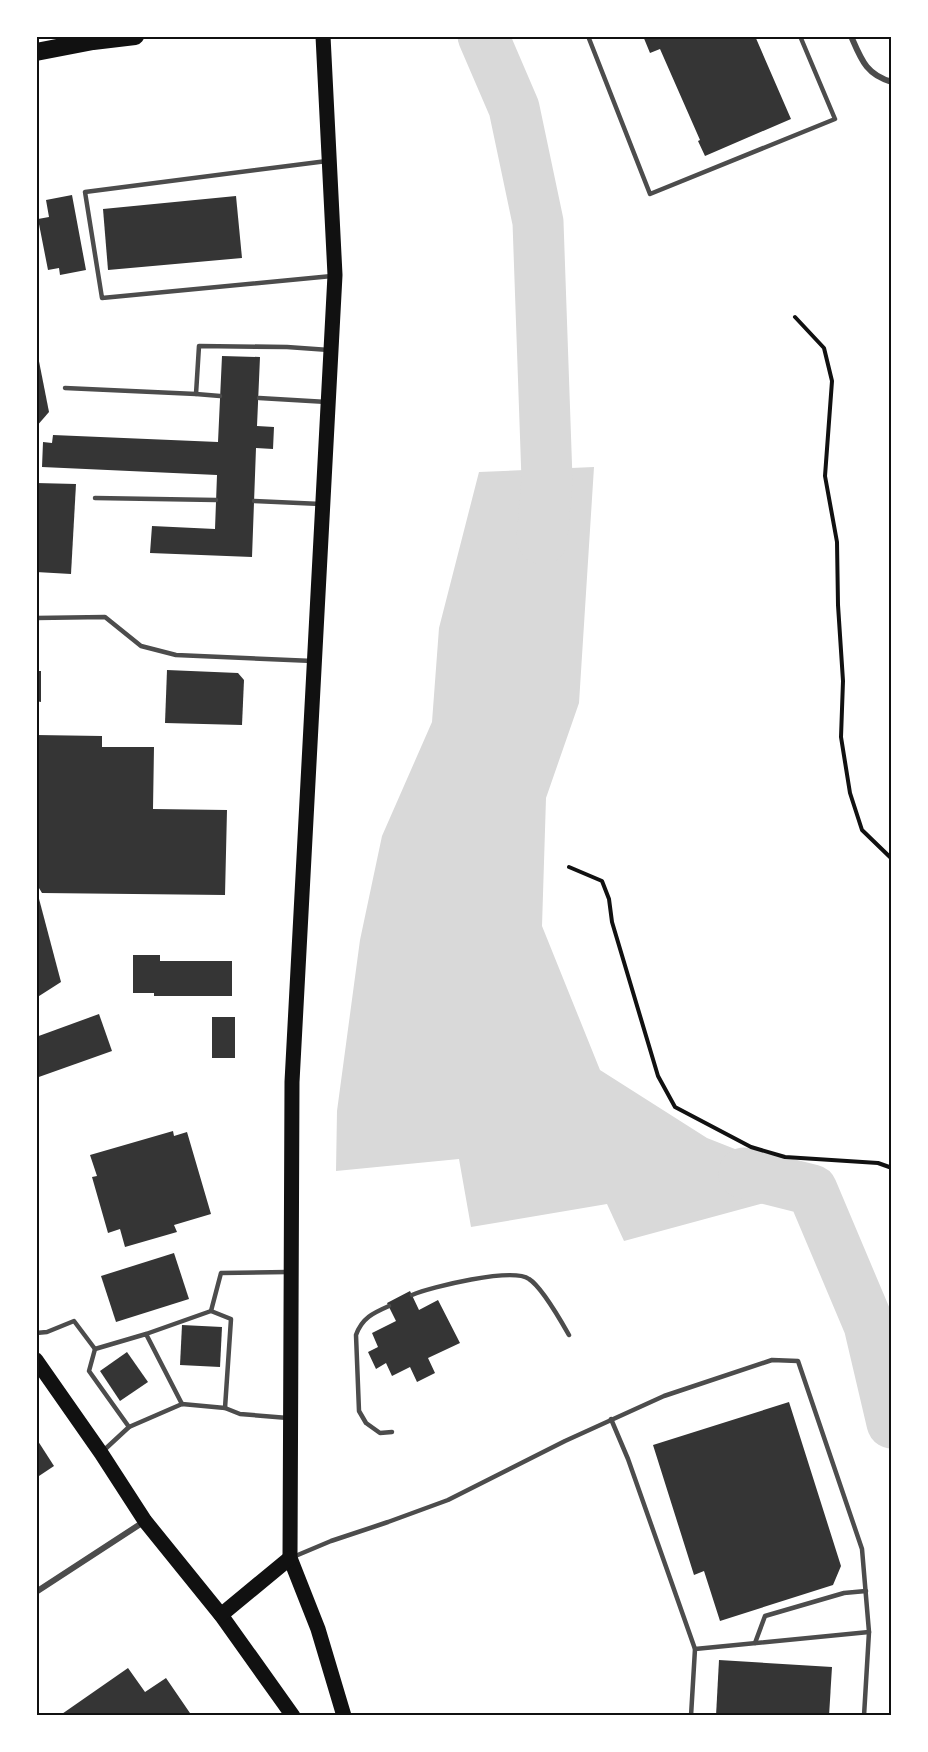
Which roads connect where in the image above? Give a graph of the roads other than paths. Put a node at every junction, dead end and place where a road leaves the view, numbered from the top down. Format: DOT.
graph roads {
  1 [pos="135,36"];
  2 [pos="323,36"];
  3 [pos="588,36"];
  4 [pos="800,36"];
  5 [pos="851,36"];
  6 [pos="36,51"];
  7 [pos="892,82"];
  8 [pos="329,161"];
  9 [pos="334,275"];
  10 [pos="331,350"];
  11 [pos="65,388"];
  12 [pos="196,394"];
  13 [pos="220,396"];
  14 [pos="259,398"];
  15 [pos="329,402"];
  16 [pos="95,498"];
  17 [pos="216,500"];
  18 [pos="254,501"];
  19 [pos="324,504"];
  20 [pos="36,618"];
  21 [pos="315,661"];
  22 [pos="292,1272"];
  23 [pos="412,1295"];
  24 [pos="389,1306"];
  25 [pos="210,1311"];
  26 [pos="36,1334"];
  27 [pos="146,1334"];
  28 [pos="569,1335"];
  29 [pos="95,1350"];
  30 [pos="36,1360"];
  31 [pos="182,1404"];
  32 [pos="225,1408"];
  33 [pos="290,1418"];
  34 [pos="610,1419"];
  35 [pos="129,1427"];
  36 [pos="393,1432"];
  37 [pos="101,1453"];
  38 [pos="145,1521"];
  39 [pos="290,1558"];
  40 [pos="866,1591"];
  41 [pos="36,1592"];
  42 [pos="221,1615"];
  43 [pos="869,1632"];
  44 [pos="755,1643"];
  45 [pos="695,1649"];
  46 [pos="293,1716"];
  47 [pos="344,1716"];
  48 [pos="691,1716"];
  49 [pos="864,1716"];
  1 -- 6 [label="highway"];
  2 -- 8 [label="main road"];
  3 -- 4 [label="lane"];
  5 -- 7 [label="street"];
  8 -- 9 [label="main road"];
  8 -- 9 [label="lane"];
  9 -- 10 [label="main road"];
  10 -- 12 [label="lane"];
  10 -- 15 [label="main road"];
  11 -- 12 [label="lane"];
  12 -- 13 [label="lane"];
  14 -- 15 [label="lane"];
  15 -- 19 [label="main road"];
  16 -- 17 [label="lane"];
  18 -- 19 [label="lane"];
  19 -- 21 [label="main road"];
  20 -- 21 [label="lane"];
  21 -- 22 [label="main road"];
  22 -- 25 [label="lane"];
  22 -- 33 [label="main road"];
  23 -- 28 [label="lane"];
  24 -- 36 [label="lane"];
  25 -- 27 [label="lane"];
  25 -- 32 [label="lane"];
  26 -- 29 [label="lane"];
  27 -- 29 [label="lane"];
  27 -- 31 [label="lane"];
  29 -- 35 [label="lane"];
  30 -- 37 [label="main road"];
  31 -- 32 [label="lane"];
  31 -- 35 [label="lane"];
  32 -- 33 [label="lane"];
  33 -- 39 [label="main road"];
  34 -- 39 [label="lane"];
  34 -- 40 [label="lane"];
  34 -- 45 [label="lane"];
  35 -- 37 [label="lane"];
  37 -- 38 [label="main road"];
  38 -- 41 [label="street"];
  38 -- 42 [label="main road"];
  39 -- 42 [label="main road"];
  39 -- 47 [label="main road"];
  40 -- 43 [label="lane"];
  40 -- 44 [label="lane"];
  42 -- 46 [label="main road"];
  43 -- 44 [label="lane"];
  43 -- 49 [label="lane"];
  44 -- 45 [label="lane"];
  45 -- 48 [label="lane"];
}
